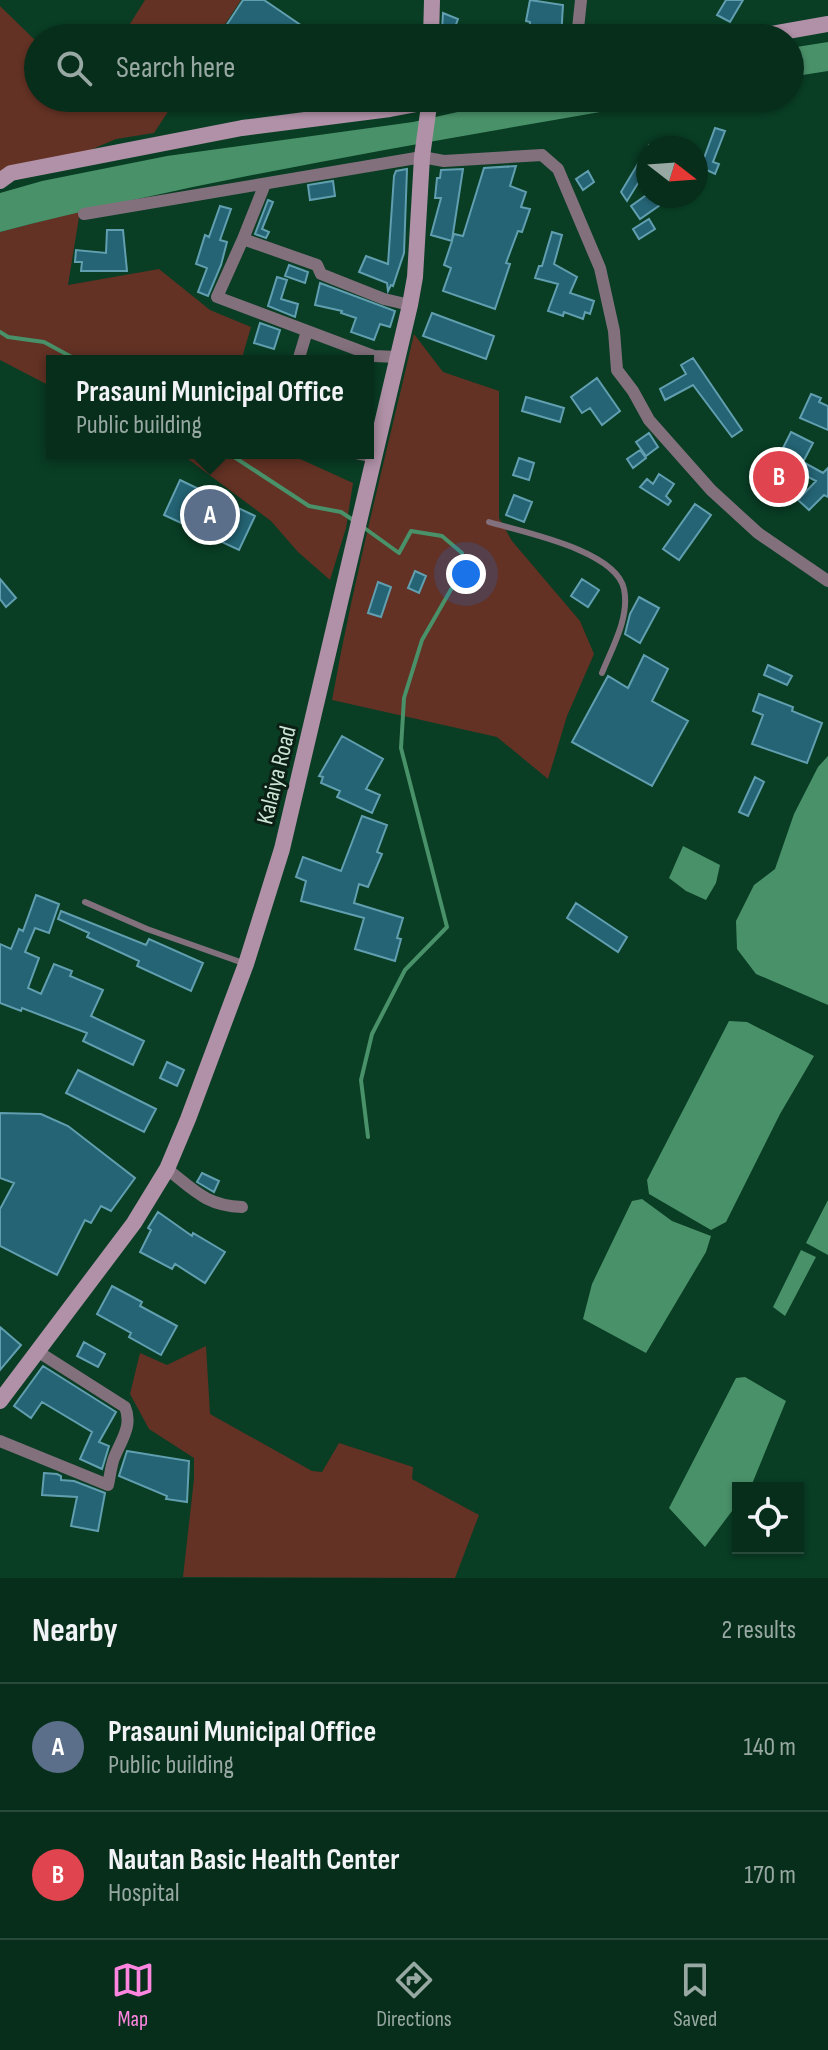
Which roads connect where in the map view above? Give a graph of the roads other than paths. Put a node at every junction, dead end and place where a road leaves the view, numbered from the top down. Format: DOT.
graph roads {
  1 [pos="432,0"];
  2 [pos="581,0"];
  3 [pos="431,24"];
  4 [pos="578,24"];
  5 [pos="828,24"];
  6 [pos="804,28"];
  7 [pos="378,112"];
  8 [pos="428,112"];
  9 [pos="422,157"];
  10 [pos="0,181"];
  11 [pos="265,184"];
  12 [pos="84,214"];
  13 [pos="243,239"];
  14 [pos="410,305"];
  15 [pos="307,331"];
  16 [pos="300,355"];
  17 [pos="371,355"];
  18 [pos="374,356"];
  19 [pos="397,357"];
  20 [pos="374,457"];
  21 [pos="374,459"];
  22 [pos="489,522"];
  23 [pos="828,581"];
  24 [pos="602,673"];
  25 [pos="85,902"];
  26 [pos="246,964"];
  27 [pos="167,1169"];
  28 [pos="242,1207"];
  29 [pos="37,1351"];
  30 [pos="0,1401"];
  31 [pos="0,1441"];
  1 -- 3 [label="main road"];
  2 -- 4 [label="street"];
  5 -- 6 [label="main road"];
  7 -- 10 [label="main road"];
  8 -- 9 [label="main road, Kalaiya Road"];
  9 -- 11 [label="street"];
  9 -- 14 [label="main road, Kalaiya Road"];
  9 -- 23 [label="street"];
  11 -- 12 [label="street"];
  11 -- 13 [label="street"];
  13 -- 14 [label="street"];
  13 -- 15 [label="street"];
  14 -- 19 [label="main road, Kalaiya Road"];
  15 -- 16 [label="street"];
  15 -- 17 [label="street"];
  18 -- 19 [label="street"];
  19 -- 20 [label="main road, Kalaiya Road"];
  21 -- 26 [label="main road, Kalaiya Road"];
  22 -- 24 [label="lane"];
  25 -- 26 [label="lane"];
  26 -- 27 [label="main road, Kalaiya Road"];
  27 -- 28 [label="street"];
  27 -- 29 [label="main road, Kalaiya Road"];
  29 -- 30 [label="main road, Kalaiya Road"];
  29 -- 31 [label="street"];
}
